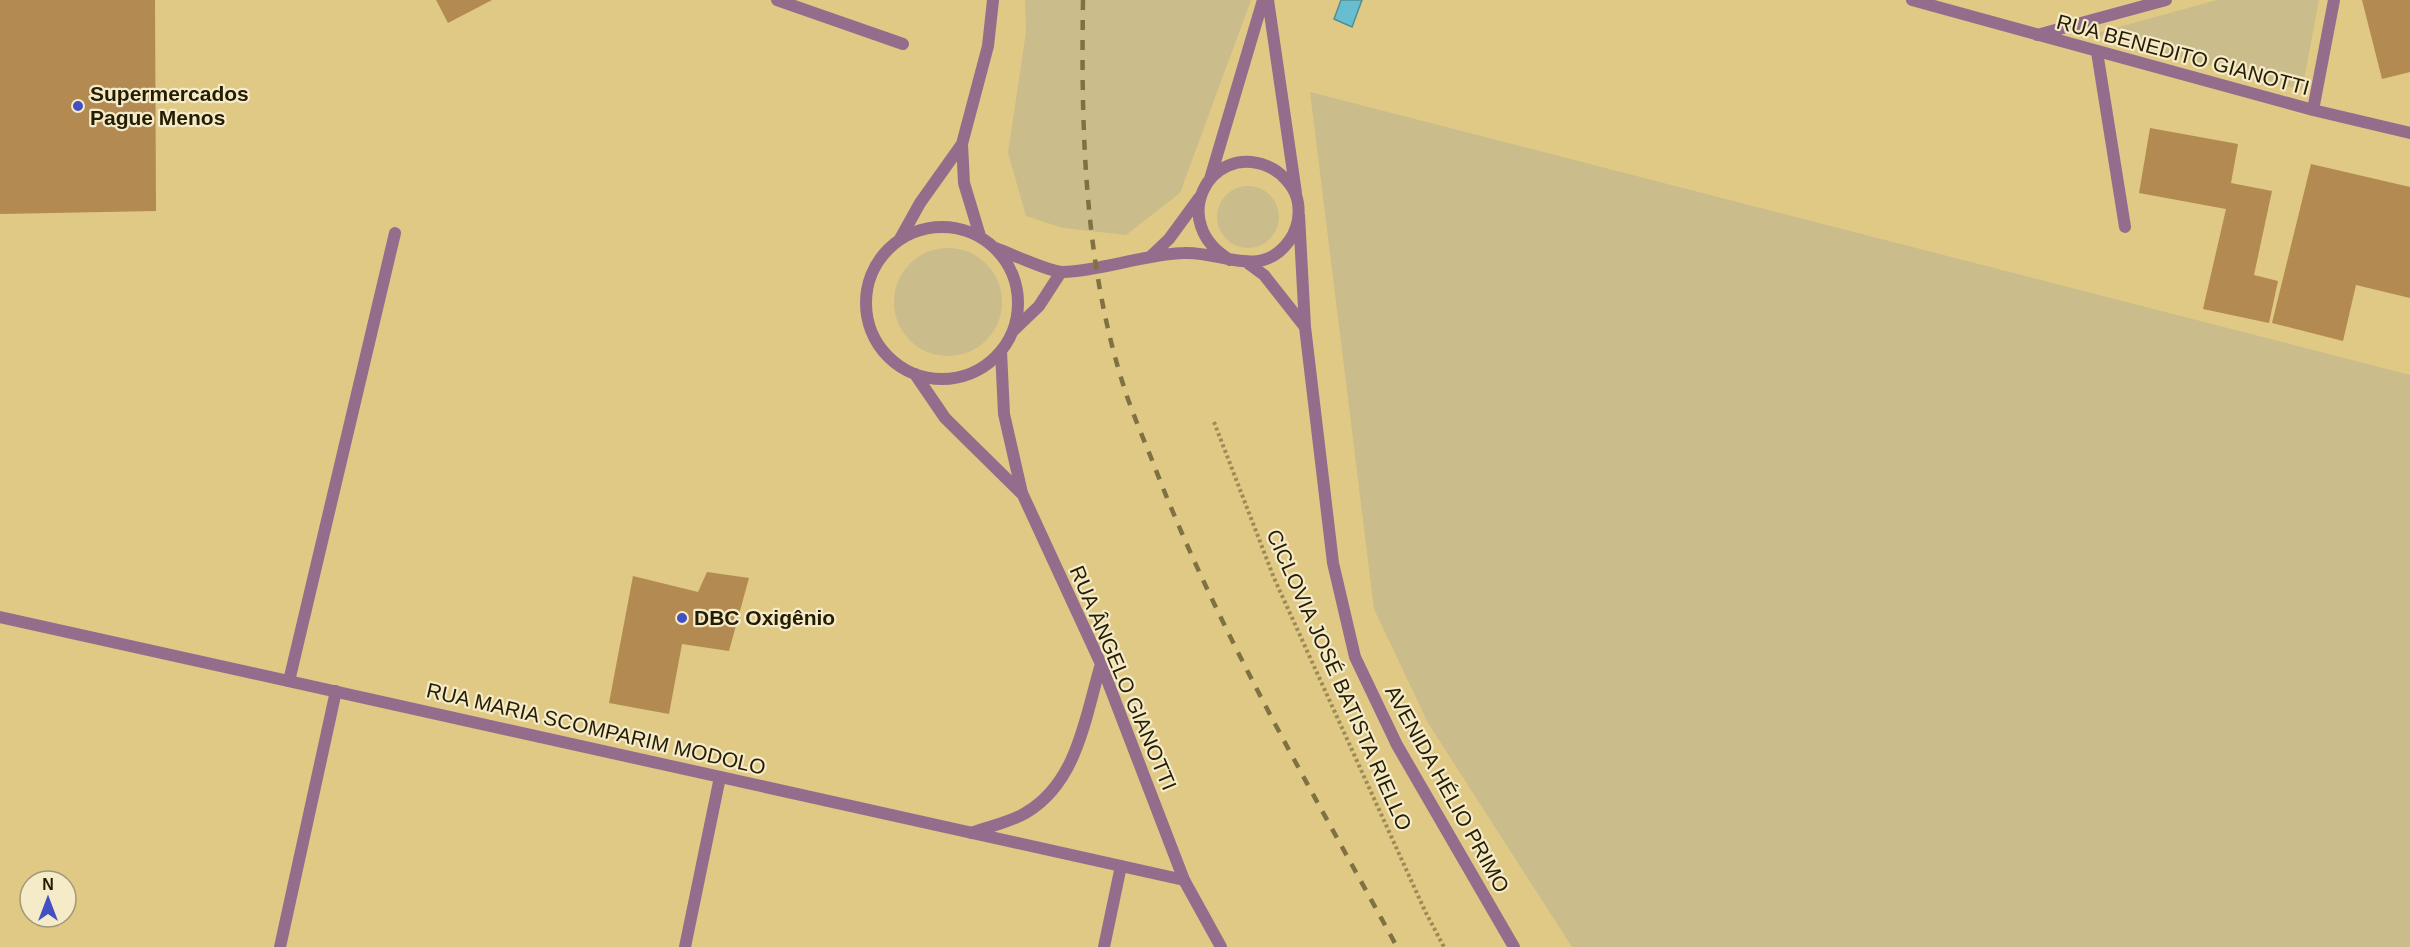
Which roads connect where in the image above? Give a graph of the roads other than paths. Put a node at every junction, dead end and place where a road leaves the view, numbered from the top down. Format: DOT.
graph roads {
  1 [pos="777,0"];
  2 [pos="993,0"];
  3 [pos="1263,0"];
  4 [pos="1268,0"];
  5 [pos="1912,0"];
  6 [pos="2166,0"];
  7 [pos="2334,0"];
  8 [pos="2036,35"];
  9 [pos="903,44"];
  10 [pos="2097,52"];
  11 [pos="2313,110"];
  12 [pos="2410,133"];
  13 [pos="962,144"];
  14 [pos="1210,179"];
  15 [pos="1200,195"];
  16 [pos="1298,200"];
  17 [pos="1299,215"];
  18 [pos="2125,227"];
  19 [pos="395,233"];
  20 [pos="980,237"];
  21 [pos="900,239"];
  22 [pos="995,248"];
  23 [pos="1150,257"];
  24 [pos="1230,260"];
  25 [pos="1249,264"];
  26 [pos="1061,272"];
  27 [pos="1305,327"];
  28 [pos="1012,332"];
  29 [pos="1000,351"];
  30 [pos="915,374"];
  31 [pos="1022,493"];
  32 [pos="0,619"];
  33 [pos="1101,664"];
  34 [pos="289,681"];
  35 [pos="336,691"];
  36 [pos="720,777"];
  37 [pos="971,833"];
  38 [pos="1121,866"];
  39 [pos="1184,880"];
  40 [pos="280,947"];
  41 [pos="685,947"];
  42 [pos="1104,947"];
  43 [pos="1221,947"];
  44 [pos="1514,947"];
  1 -- 9 [label="street"];
  2 -- 13 [label="street"];
  3 -- 14 [label="street"];
  4 -- 16 [label="street"];
  5 -- 8 [label="street, RUA BENEDITO GIANOTTI"];
  6 -- 8 [label="street"];
  7 -- 11 [label="street"];
  8 -- 10 [label="street, RUA BENEDITO GIANOTTI"];
  10 -- 11 [label="street, RUA BENEDITO GIANOTTI"];
  10 -- 18 [label="street"];
  11 -- 12 [label="street, RUA BENEDITO GIANOTTI"];
  13 -- 20 [label="street"];
  13 -- 21 [label="street"];
  14 -- 15 [label="street"];
  14 -- 16 [label="street"];
  15 -- 23 [label="street"];
  15 -- 24 [label="street"];
  16 -- 17 [label="street"];
  17 -- 25 [label="street"];
  17 -- 27 [label="street, AVENIDA HÉLIO PRIMO"];
  19 -- 34 [label="street"];
  20 -- 21 [label="street"];
  20 -- 22 [label="street"];
  21 -- 30 [label="street"];
  22 -- 26 [label="street"];
  22 -- 28 [label="street"];
  23 -- 24 [label="street"];
  23 -- 26 [label="street"];
  24 -- 25 [label="street"];
  25 -- 27 [label="street"];
  26 -- 28 [label="street"];
  27 -- 44 [label="street, AVENIDA HÉLIO PRIMO"];
  28 -- 29 [label="street"];
  29 -- 30 [label="street"];
  29 -- 31 [label="street, RUA ÂNGELO GIANOTTI"];
  30 -- 31 [label="street, RUA ÂNGELO GIANOTTI"];
  31 -- 33 [label="street, RUA ÂNGELO GIANOTTI"];
  32 -- 34 [label="street, RUA MARIA SCOMPARIM MODOLO"];
  33 -- 37 [label="street"];
  33 -- 39 [label="street, RUA ÂNGELO GIANOTTI"];
  34 -- 35 [label="street, RUA MARIA SCOMPARIM MODOLO"];
  35 -- 36 [label="street, RUA MARIA SCOMPARIM MODOLO"];
  35 -- 40 [label="street"];
  36 -- 37 [label="street, RUA MARIA SCOMPARIM MODOLO"];
  36 -- 41 [label="street"];
  37 -- 38 [label="street, RUA MARIA SCOMPARIM MODOLO"];
  38 -- 39 [label="street, RUA MARIA SCOMPARIM MODOLO"];
  38 -- 42 [label="street"];
  39 -- 43 [label="street, RUA ÂNGELO GIANOTTI"];
}
